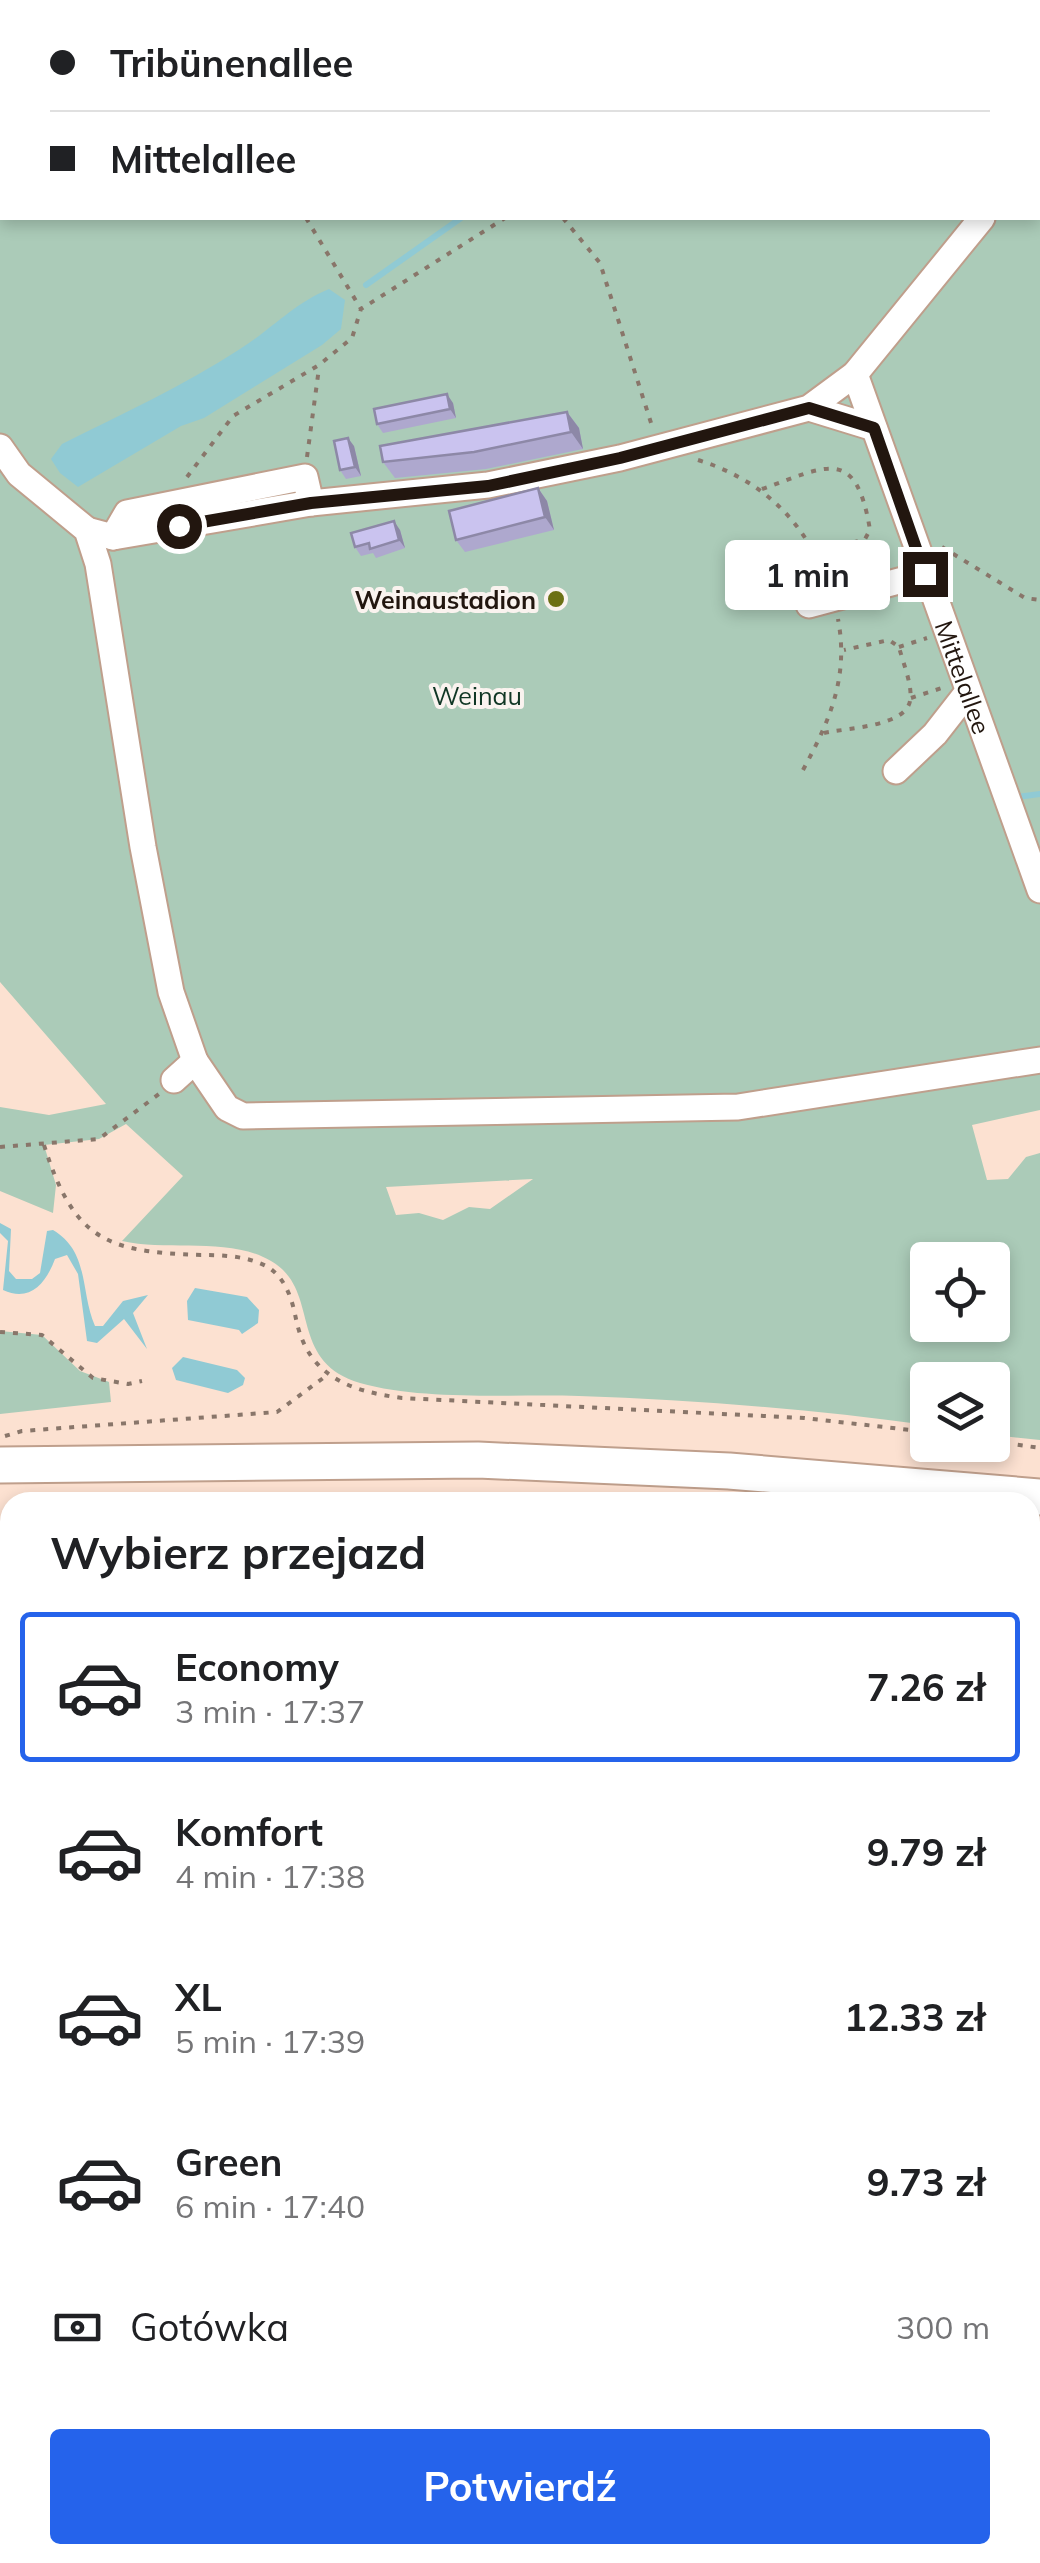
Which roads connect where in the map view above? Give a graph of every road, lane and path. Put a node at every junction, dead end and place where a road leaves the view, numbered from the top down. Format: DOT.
graph roads {
  1 [pos="307,220"];
  2 [pos="502,220"];
  3 [pos="565,220"];
  4 [pos="980,220"];
  5 [pos="361,308"];
  6 [pos="319,365"];
  7 [pos="855,374"];
  8 [pos="809,408"];
  9 [pos="874,428"];
  10 [pos="0,447"];
  11 [pos="660,448"];
  12 [pos="305,477"];
  13 [pos="762,489"];
  14 [pos="311,503"];
  15 [pos="167,505"];
  16 [pos="100,534"];
  17 [pos="913,540"];
  18 [pos="816,553"];
  19 [pos="925,574"];
  20 [pos="1040,600"];
  21 [pos="821,602"];
  22 [pos="946,633"];
  23 [pos="899,647"];
  24 [pos="844,650"];
  25 [pos="965,687"];
  26 [pos="911,698"];
  27 [pos="822,733"];
  28 [pos="804,770"];
  29 [pos="896,771"];
  30 [pos="1040,890"];
  31 [pos="1040,1060"];
  32 [pos="196,1061"];
  33 [pos="174,1080"];
  34 [pos="44,1145"];
  35 [pos="0,1147"];
  36 [pos="0,1332"];
  37 [pos="326,1376"];
  38 [pos="142,1381"];
  39 [pos="910,1431"];
  40 [pos="0,1438"];
  41 [pos="1010,1444"];
  42 [pos="1040,1448"];
  43 [pos="0,1464"];
  44 [pos="971,1492"];
  1 -- 5 [label="path"];
  2 -- 5 [label="path"];
  3 -- 11 [label="path"];
  4 -- 7 [label="street"];
  5 -- 6 [label="path"];
  6 -- 12 [label="path"];
  6 -- 15 [label="path"];
  7 -- 8 [label="street"];
  7 -- 9 [label="street, Mittelallee"];
  8 -- 9 [label="street"];
  8 -- 11 [label="street"];
  9 -- 17 [label="street, Mittelallee"];
  10 -- 16 [label="street"];
  11 -- 13 [label="path"];
  11 -- 14 [label="street"];
  12 -- 14 [label="street"];
  12 -- 15 [label="street"];
  13 -- 18 [label="path"];
  13 -- 18 [label="path"];
  14 -- 16 [label="street"];
  15 -- 16 [label="street"];
  16 -- 32 [label="street"];
  17 -- 19 [label="street, Mittelallee"];
  17 -- 20 [label="path"];
  18 -- 21 [label="path"];
  19 -- 21 [label="street"];
  19 -- 22 [label="street, Mittelallee"];
  21 -- 24 [label="path"];
  22 -- 23 [label="path"];
  22 -- 25 [label="street, Mittelallee"];
  23 -- 24 [label="path"];
  23 -- 26 [label="path"];
  24 -- 27 [label="path"];
  25 -- 26 [label="path"];
  25 -- 29 [label="street"];
  25 -- 30 [label="street, Mittelallee"];
  26 -- 27 [label="path"];
  27 -- 28 [label="path"];
  31 -- 32 [label="street"];
  32 -- 33 [label="street"];
  33 -- 34 [label="path"];
  34 -- 35 [label="path"];
  34 -- 37 [label="path"];
  36 -- 38 [label="path"];
  37 -- 39 [label="path"];
  37 -- 40 [label="path"];
  41 -- 42 [label="path"];
  43 -- 44 [label="highway"];
}
